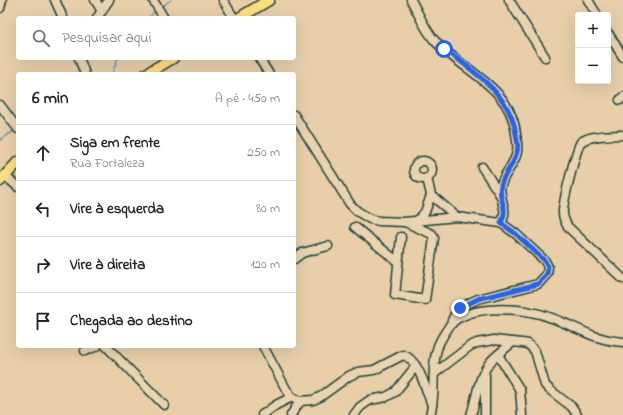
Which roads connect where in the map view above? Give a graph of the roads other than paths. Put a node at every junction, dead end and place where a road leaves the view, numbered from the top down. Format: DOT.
graph roads {
  1 [pos="2,0"];
  2 [pos="55,0"];
  3 [pos="95,0"];
  4 [pos="109,0"];
  5 [pos="223,0"];
  6 [pos="269,0"];
  7 [pos="411,0"];
  8 [pos="510,0"];
  9 [pos="588,0"];
  10 [pos="154,3"];
  11 [pos="0,8"];
  12 [pos="595,12"];
  13 [pos="99,14"];
  14 [pos="62,16"];
  15 [pos="163,16"];
  16 [pos="233,16"];
  17 [pos="242,16"];
  18 [pos="611,38"];
  19 [pos="545,57"];
  20 [pos="623,57"];
  21 [pos="80,60"];
  22 [pos="170,60"];
  23 [pos="260,60"];
  24 [pos="84,72"];
  25 [pos="149,72"];
  26 [pos="268,72"];
  27 [pos="0,105"];
  28 [pos="296,118"];
  29 [pos="16,127"];
  30 [pos="623,135"];
  31 [pos="16,164"];
  32 [pos="482,166"];
  33 [pos="2,178"];
  34 [pos="426,178"];
  35 [pos="16,187"];
  36 [pos="431,195"];
  37 [pos="501,197"];
  38 [pos="457,217"];
  39 [pos="418,220"];
  40 [pos="404,222"];
  41 [pos="501,223"];
  42 [pos="354,227"];
  43 [pos="401,237"];
  44 [pos="328,246"];
  45 [pos="296,258"];
  46 [pos="398,262"];
  47 [pos="623,279"];
  48 [pos="451,325"];
  49 [pos="513,342"];
  50 [pos="623,342"];
  51 [pos="92,348"];
  52 [pos="108,348"];
  53 [pos="264,348"];
  54 [pos="85,351"];
  55 [pos="498,355"];
  56 [pos="416,366"];
  57 [pos="485,370"];
  58 [pos="435,373"];
  59 [pos="292,397"];
  60 [pos="300,401"];
  61 [pos="164,405"];
  62 [pos="433,406"];
  63 [pos="262,415"];
  64 [pos="291,415"];
  65 [pos="354,415"];
  66 [pos="430,415"];
  67 [pos="471,415"];
  68 [pos="484,415"];
  69 [pos="522,415"];
  70 [pos="577,415"];
  1 -- 11 [label="street"];
  2 -- 14 [label="street"];
  3 -- 13 [label="street"];
  4 -- 13 [label="street"];
  5 -- 16 [label="street"];
  6 -- 17 [label="main road"];
  7 -- 37 [label="street"];
  8 -- 19 [label="street"];
  9 -- 12 [label="street"];
  10 -- 15 [label="street"];
  18 -- 20 [label="street"];
  21 -- 24 [label="street"];
  22 -- 25 [label="main road"];
  23 -- 26 [label="street"];
  27 -- 29 [label="street"];
  28 -- 40 [label="street"];
  30 -- 47 [label="street"];
  31 -- 33 [label="main road"];
  32 -- 37 [label="street"];
  33 -- 35 [label="street"];
  34 -- 36 [label="street"];
  36 -- 38 [label="street"];
  36 -- 39 [label="street"];
  37 -- 41 [label="street"];
  38 -- 39 [label="street"];
  38 -- 41 [label="street"];
  39 -- 40 [label="street"];
  40 -- 46 [label="street"];
  41 -- 48 [label="street"];
  42 -- 46 [label="street"];
  43 -- 46 [label="street"];
  44 -- 45 [label="street"];
  48 -- 50 [label="street"];
  48 -- 58 [label="street"];
  49 -- 55 [label="street"];
  49 -- 58 [label="street"];
  49 -- 70 [label="street"];
  51 -- 54 [label="street"];
  52 -- 61 [label="street"];
  53 -- 59 [label="street"];
  55 -- 57 [label="street"];
  55 -- 69 [label="street"];
  56 -- 60 [label="street"];
  56 -- 62 [label="street"];
  56 -- 65 [label="street"];
  57 -- 67 [label="street"];
  57 -- 68 [label="street"];
  58 -- 62 [label="street"];
  59 -- 60 [label="street"];
  59 -- 63 [label="street"];
  60 -- 64 [label="street"];
  62 -- 66 [label="street"];
}
